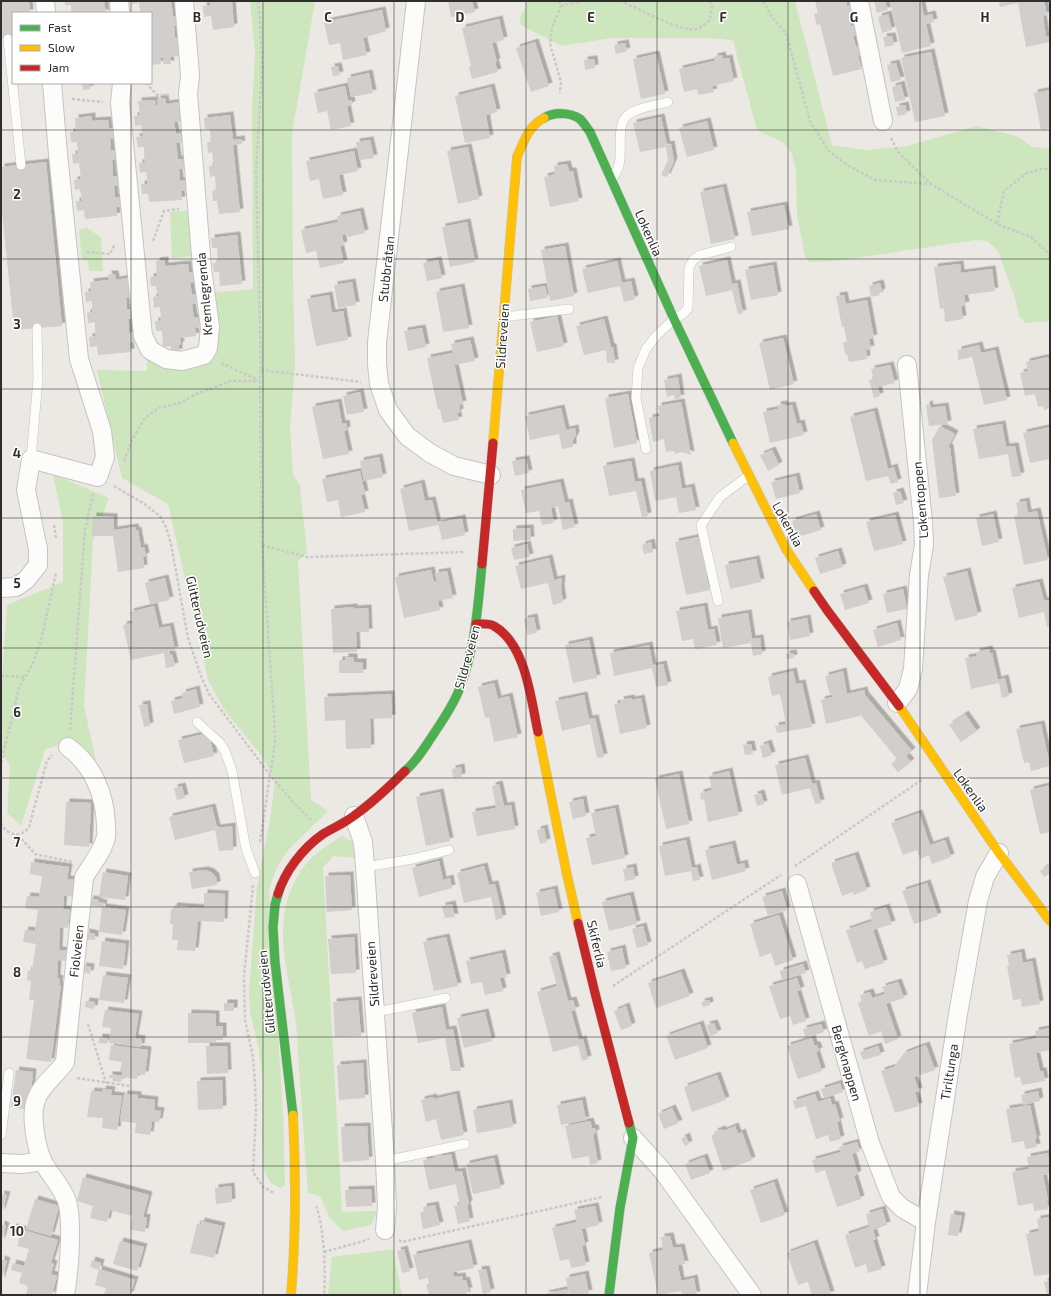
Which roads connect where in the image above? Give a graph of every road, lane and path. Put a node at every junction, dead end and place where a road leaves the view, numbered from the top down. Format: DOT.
graph roads {
  1 [pos="44,1"];
  2 [pos="119,1"];
  3 [pos="184,1"];
  4 [pos="258,1"];
  5 [pos="416,1"];
  6 [pos="559,1"];
  7 [pos="582,1"];
  8 [pos="620,1"];
  9 [pos="710,1"];
  10 [pos="763,1"];
  11 [pos="859,1"];
  12 [pos="560,6"];
  13 [pos="46,12"];
  14 [pos="120,12"];
  15 [pos="8,39"];
  16 [pos="12,77"];
  17 [pos="13,84"];
  18 [pos="122,84"];
  19 [pos="147,84"];
  20 [pos="53,90"];
  21 [pos="188,94"];
  22 [pos="668,102"];
  23 [pos="120,103"];
  24 [pos="560,112"];
  25 [pos="883,121"];
  26 [pos="21,164"];
  27 [pos="1050,169"];
  28 [pos="611,180"];
  29 [pos="931,184"];
  30 [pos="198,206"];
  31 [pos="997,224"];
  32 [pos="117,240"];
  33 [pos="731,247"];
  34 [pos="1050,257"];
  35 [pos="136,266"];
  36 [pos="70,276"];
  37 [pos="569,309"];
  38 [pos="504,317"];
  39 [pos="674,319"];
  40 [pos="37,328"];
  41 [pos="204,355"];
  42 [pos="907,365"];
  43 [pos="261,370"];
  44 [pos="260,381"];
  45 [pos="379,384"];
  46 [pos="646,449"];
  47 [pos="31,458"];
  48 [pos="123,463"];
  49 [pos="491,475"];
  50 [pos="748,476"];
  51 [pos="98,477"];
  52 [pos="52,519"];
  53 [pos="56,540"];
  54 [pos="262,545"];
  55 [pos="484,552"];
  56 [pos="56,569"];
  57 [pos="1,588"];
  58 [pos="718,600"];
  59 [pos="476,624"];
  60 [pos="1,676"];
  61 [pos="26,677"];
  62 [pos="897,703"];
  63 [pos="197,722"];
  64 [pos="68,747"];
  65 [pos="1,763"];
  66 [pos="940,767"];
  67 [pos="270,775"];
  68 [pos="354,816"];
  69 [pos="1,823"];
  70 [pos="18,835"];
  71 [pos="322,835"];
  72 [pos="260,843"];
  73 [pos="449,850"];
  74 [pos="999,854"];
  75 [pos="91,864"];
  76 [pos="365,867"];
  77 [pos="255,873"];
  78 [pos="790,875"];
  79 [pos="1050,922"];
  80 [pos="596,997"];
  81 [pos="446,998"];
  82 [pos="71,1003"];
  83 [pos="375,1011"];
  84 [pos="59,1071"];
  85 [pos="9,1073"];
  86 [pos="106,1083"];
  87 [pos="130,1086"];
  88 [pos="1,1135"];
  89 [pos="633,1138"];
  90 [pos="465,1144"];
  91 [pos="43,1161"];
  92 [pos="385,1161"];
  93 [pos="1,1163"];
  94 [pos="622,1192"];
  95 [pos="295,1199"];
  96 [pos="926,1222"];
  97 [pos="385,1230"];
  98 [pos="324,1252"];
  99 [pos="65,1295"];
  100 [pos="291,1295"];
  101 [pos="324,1295"];
  102 [pos="609,1295"];
  103 [pos="752,1295"];
  104 [pos="917,1295"];
  1 -- 13 [label="street"];
  2 -- 14 [label="street"];
  3 -- 21 [label="street, Kremlegrenda"];
  4 -- 43 [label="path"];
  5 -- 45 [label="street, Stubbråtan"];
  6 -- 12 [label="path"];
  7 -- 12 [label="path"];
  8 -- 9 [label="path"];
  10 -- 29 [label="path"];
  11 -- 25 [label="street"];
  12 -- 24 [label="path"];
  15 -- 16 [label="lane"];
  17 -- 26 [label="lane"];
  18 -- 23 [label="street, Kremlegrenda"];
  19 -- 21 [label="path"];
  20 -- 23 [label="path"];
  20 -- 36 [label="street"];
  21 -- 30 [label="street, Kremlegrenda"];
  22 -- 28 [label="lane"];
  23 -- 35 [label="street, Kremlegrenda"];
  24 -- 28 [label="street, Løkenlia"];
  24 -- 38 [label="street, Sildreveien"];
  25 -- 29 [label="path"];
  27 -- 31 [label="path"];
  28 -- 39 [label="street, Løkenlia"];
  29 -- 31 [label="path"];
  30 -- 35 [label="path"];
  30 -- 41 [label="street, Kremlegrenda"];
  31 -- 34 [label="path"];
  32 -- 36 [label="path"];
  33 -- 39 [label="lane"];
  35 -- 41 [label="street, Kremlegrenda"];
  36 -- 51 [label="street"];
  37 -- 38 [label="lane"];
  38 -- 49 [label="street, Sildreveien"];
  39 -- 46 [label="lane"];
  39 -- 50 [label="street, Løkenlia"];
  40 -- 47 [label="lane"];
  41 -- 44 [label="path"];
  42 -- 62 [label="street, Løkentoppen"];
  43 -- 44 [label="path"];
  43 -- 45 [label="path"];
  44 -- 48 [label="path"];
  44 -- 54 [label="path"];
  45 -- 49 [label="street, Stubbråtan"];
  47 -- 51 [label="street"];
  47 -- 57 [label="street"];
  49 -- 55 [label="street, Sildreveien"];
  50 -- 58 [label="lane"];
  50 -- 62 [label="street, Løkenlia"];
  51 -- 64 [label="path"];
  51 -- 67 [label="path, Glitterudveien"];
  52 -- 53 [label="path"];
  54 -- 55 [label="path"];
  54 -- 67 [label="path"];
  55 -- 59 [label="street, Sildreveien"];
  56 -- 61 [label="path"];
  59 -- 68 [label="street, Sildreveien"];
  59 -- 80 [label="street, Skiferlia"];
  60 -- 61 [label="path"];
  61 -- 65 [label="path"];
  62 -- 66 [label="street, Løkenlia"];
  63 -- 77 [label="lane"];
  64 -- 70 [label="path"];
  64 -- 75 [label="street, Fiolveien"];
  66 -- 74 [label="street, Løkenlia"];
  66 -- 78 [label="path"];
  67 -- 71 [label="path, Glitterudveien"];
  67 -- 72 [label="path"];
  68 -- 71 [label="street, Glitterudveien"];
  68 -- 76 [label="street, Sildreveien"];
  69 -- 70 [label="path"];
  70 -- 75 [label="path"];
  71 -- 95 [label="street, Glitterudveien"];
  73 -- 76 [label="lane"];
  74 -- 79 [label="street, Løkenlia"];
  74 -- 96 [label="street, Tiriltunga"];
  75 -- 82 [label="street, Fiolveien"];
  76 -- 83 [label="street, Sildreveien"];
  77 -- 95 [label="path, Glitterudveien"];
  78 -- 80 [label="path"];
  78 -- 96 [label="street, Bergknappen"];
  80 -- 89 [label="street, Skiferlia"];
  81 -- 83 [label="lane"];
  82 -- 84 [label="street, Fiolveien"];
  82 -- 86 [label="path"];
  83 -- 92 [label="street, Sildreveien"];
  84 -- 86 [label="path"];
  84 -- 91 [label="street, Fiolveien"];
  85 -- 88 [label="lane"];
  86 -- 87 [label="path"];
  89 -- 94 [label="street, Skiferlia"];
  89 -- 103 [label="street"];
  90 -- 92 [label="lane"];
  91 -- 93 [label="street"];
  91 -- 99 [label="street, Fiolveien"];
  92 -- 97 [label="street, Sildreveien"];
  94 -- 97 [label="path"];
  94 -- 102 [label="street, Skiferlia"];
  95 -- 98 [label="path"];
  95 -- 100 [label="street, Glitterudveien"];
  96 -- 104 [label="street, Tiriltunga"];
  97 -- 98 [label="path"];
  98 -- 101 [label="path"];
}
